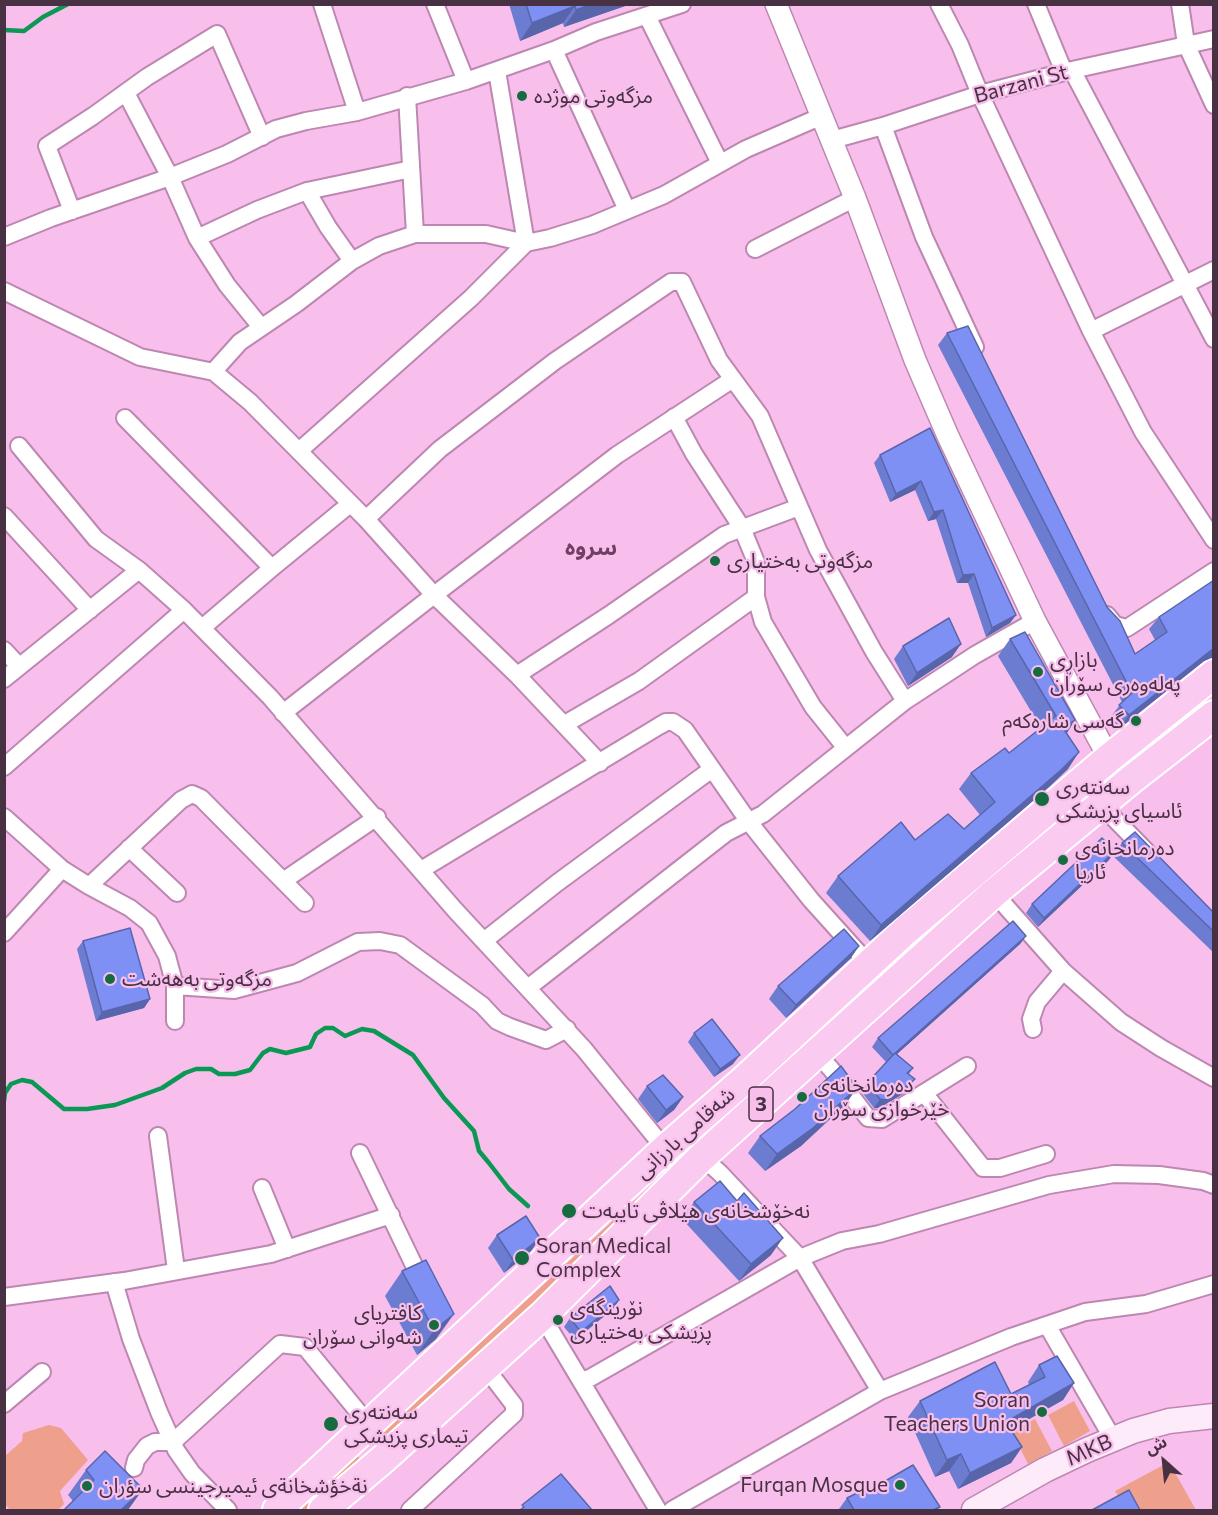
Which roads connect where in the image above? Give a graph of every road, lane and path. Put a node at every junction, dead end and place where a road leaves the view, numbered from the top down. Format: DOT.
graph roads {
  1 [pos="322,4"];
  2 [pos="435,4"];
  3 [pos="682,4"];
  4 [pos="776,4"];
  5 [pos="939,4"];
  6 [pos="1036,4"];
  7 [pos="1180,4"];
  8 [pos="647,16"];
  9 [pos="1214,39"];
  10 [pos="1186,44"];
  11 [pos="554,50"];
  12 [pos="497,71"];
  13 [pos="1068,71"];
  14 [pos="466,81"];
  15 [pos="126,93"];
  16 [pos="980,94"];
  17 [pos="407,96"];
  18 [pos="1214,105"];
  19 [pos="357,112"];
  20 [pos="822,116"];
  21 [pos="883,126"];
  22 [pos="262,136"];
  23 [pos="832,140"];
  24 [pos="720,163"];
  25 [pos="411,169"];
  26 [pos="170,177"];
  27 [pos="307,191"];
  28 [pos="855,198"];
  29 [pos="627,210"];
  30 [pos="72,211"];
  31 [pos="416,234"];
  32 [pos="4,237"];
  33 [pos="197,238"];
  34 [pos="526,243"];
  35 [pos="755,249"];
  36 [pos="352,261"];
  37 [pos="1214,270"];
  38 [pos="1184,285"];
  39 [pos="4,291"];
  40 [pos="261,327"];
  41 [pos="1091,331"];
  42 [pos="1214,339"];
  43 [pos="984,364"];
  44 [pos="213,372"];
  45 [pos="733,379"];
  46 [pos="674,417"];
  47 [pos="124,418"];
  48 [pos="19,446"];
  49 [pos="299,451"];
  50 [pos="350,504"];
  51 [pos="799,507"];
  52 [pos="4,516"];
  53 [pos="366,519"];
  54 [pos="1208,520"];
  55 [pos="742,528"];
  56 [pos="1214,540"];
  57 [pos="272,568"];
  58 [pos="139,570"];
  59 [pos="1214,571"];
  60 [pos="434,594"];
  61 [pos="756,597"];
  62 [pos="1102,605"];
  63 [pos="90,610"];
  64 [pos="184,610"];
  65 [pos="1035,621"];
  66 [pos="202,628"];
  67 [pos="4,650"];
  68 [pos="19,666"];
  69 [pos="1214,674"];
  70 [pos="516,675"];
  71 [pos="4,679"];
  72 [pos="905,701"];
  73 [pos="283,713"];
  74 [pos="1214,715"];
  75 [pos="565,724"];
  76 [pos="845,747"];
  77 [pos="1109,758"];
  78 [pos="600,763"];
  79 [pos="4,767"];
  80 [pos="712,769"];
  81 [pos="1101,805"];
  82 [pos="4,817"];
  83 [pos="377,818"];
  84 [pos="749,822"];
  85 [pos="129,848"];
  86 [pos="1155,861"];
  87 [pos="62,869"];
  88 [pos="421,870"];
  89 [pos="283,881"];
  90 [pos="89,886"];
  91 [pos="177,893"];
  92 [pos="994,893"];
  93 [pos="305,903"];
  94 [pos="4,933"];
  95 [pos="485,940"];
  96 [pos="868,964"];
  97 [pos="1063,971"];
  98 [pos="175,986"];
  99 [pos="529,987"];
  100 [pos="890,989"];
  101 [pos="175,1022"];
  102 [pos="567,1029"];
  103 [pos="1033,1029"];
  104 [pos="817,1054"];
  105 [pos="967,1066"];
  106 [pos="1214,1078"];
  107 [pos="924,1093"];
  108 [pos="158,1136"];
  109 [pos="665,1149"];
  110 [pos="360,1153"];
  111 [pos="1046,1154"];
  112 [pos="702,1157"];
  113 [pos="1214,1185"];
  114 [pos="262,1188"];
  115 [pos="391,1215"];
  116 [pos="287,1249"];
  117 [pos="800,1258"];
  118 [pos="176,1270"];
  119 [pos="114,1282"];
  120 [pos="1214,1284"];
  121 [pos="4,1297"];
  122 [pos="430,1298"];
  123 [pos="542,1316"];
  124 [pos="1047,1325"];
  125 [pos="485,1367"];
  126 [pos="42,1372"];
  127 [pos="581,1380"];
  128 [pos="880,1391"];
  129 [pos="4,1404"];
  130 [pos="1214,1416"];
  131 [pos="363,1431"];
  132 [pos="1113,1439"];
  133 [pos="173,1442"];
  134 [pos="381,1461"];
  135 [pos="134,1468"];
  136 [pos="228,1510"];
  137 [pos="277,1510"];
  138 [pos="323,1510"];
  139 [pos="410,1510"];
  140 [pos="658,1510"];
  141 [pos="672,1510"];
  142 [pos="974,1510"];
  1 -- 19 [label="street"];
  2 -- 14 [label="street"];
  3 -- 8 [label="street"];
  4 -- 20 [label="street"];
  5 -- 16 [label="street"];
  6 -- 13 [label="street"];
  7 -- 10 [label="street"];
  8 -- 11 [label="street"];
  8 -- 24 [label="street"];
  9 -- 10 [label="street, Barzani St"];
  10 -- 13 [label="street, Barzani St"];
  10 -- 18 [label="street"];
  11 -- 12 [label="street"];
  11 -- 29 [label="street"];
  12 -- 14 [label="street"];
  12 -- 34 [label="street"];
  13 -- 16 [label="street, Barzani St"];
  13 -- 38 [label="street"];
  14 -- 17 [label="street"];
  15 -- 22 [label="street"];
  15 -- 26 [label="street"];
  15 -- 30 [label="street"];
  16 -- 21 [label="street, Barzani St"];
  16 -- 41 [label="street"];
  17 -- 19 [label="street"];
  17 -- 25 [label="street"];
  19 -- 22 [label="street"];
  20 -- 23 [label="street"];
  20 -- 24 [label="street"];
  21 -- 23 [label="street, Barzani St"];
  21 -- 43 [label="street"];
  22 -- 26 [label="street"];
  23 -- 28 [label="street"];
  24 -- 29 [label="street"];
  25 -- 27 [label="street"];
  25 -- 31 [label="street"];
  26 -- 30 [label="street"];
  26 -- 33 [label="street"];
  27 -- 33 [label="street"];
  27 -- 36 [label="street"];
  28 -- 35 [label="street"];
  28 -- 65 [label="street"];
  29 -- 34 [label="street"];
  30 -- 32 [label="street"];
  31 -- 34 [label="street"];
  31 -- 36 [label="street"];
  33 -- 40 [label="street"];
  34 -- 49 [label="street"];
  36 -- 40 [label="street"];
  37 -- 38 [label="street"];
  38 -- 41 [label="street"];
  38 -- 42 [label="street"];
  39 -- 44 [label="street"];
  40 -- 44 [label="street"];
  41 -- 54 [label="street"];
  44 -- 49 [label="street"];
  45 -- 46 [label="street"];
  45 -- 51 [label="street"];
  45 -- 53 [label="street"];
  46 -- 55 [label="street"];
  46 -- 60 [label="street"];
  47 -- 57 [label="street"];
  48 -- 58 [label="street"];
  49 -- 50 [label="street"];
  50 -- 53 [label="street"];
  50 -- 57 [label="street"];
  51 -- 55 [label="street"];
  51 -- 72 [label="street"];
  52 -- 63 [label="street"];
  53 -- 60 [label="street"];
  54 -- 56 [label="street"];
  55 -- 61 [label="street"];
  55 -- 70 [label="street"];
  57 -- 66 [label="street"];
  58 -- 63 [label="street"];
  58 -- 64 [label="street"];
  59 -- 62 [label="street"];
  60 -- 70 [label="street"];
  60 -- 73 [label="street"];
  61 -- 75 [label="street"];
  61 -- 76 [label="street"];
  63 -- 68 [label="street"];
  64 -- 66 [label="street"];
  64 -- 79 [label="street"];
  65 -- 72 [label="street"];
  65 -- 77 [label="street"];
  66 -- 73 [label="street"];
  67 -- 68 [label="street"];
  68 -- 71 [label="street"];
  69 -- 77 [label="highway, شەقامی بارزانی / 3"];
  70 -- 75 [label="street"];
  72 -- 76 [label="street"];
  73 -- 83 [label="street"];
  74 -- 81 [label="highway, شەقامی بارزانی / 3"];
  75 -- 78 [label="street"];
  76 -- 84 [label="street"];
  77 -- 96 [label="highway, شەقامی بارزانی / 3"];
  78 -- 80 [label="street"];
  78 -- 88 [label="street"];
  80 -- 84 [label="street"];
  80 -- 95 [label="street"];
  81 -- 86 [label="street"];
  81 -- 92 [label="highway, شەقامی بارزانی / 3"];
  82 -- 87 [label="street"];
  83 -- 88 [label="street"];
  83 -- 89 [label="street"];
  84 -- 96 [label="street"];
  84 -- 99 [label="street"];
  85 -- 89 [label="street"];
  85 -- 90 [label="street"];
  85 -- 91 [label="street"];
  87 -- 90 [label="street"];
  87 -- 94 [label="street"];
  88 -- 95 [label="street"];
  89 -- 93 [label="street"];
  90 -- 98 [label="street"];
  92 -- 97 [label="street"];
  92 -- 100 [label="highway, شەقامی بارزانی / 3"];
  95 -- 99 [label="street"];
  96 -- 100 [label="street"];
  96 -- 109 [label="highway, شەقامی بارزانی / 3"];
  97 -- 103 [label="street"];
  97 -- 106 [label="street"];
  98 -- 101 [label="street"];
  98 -- 102 [label="street"];
  99 -- 102 [label="street"];
  100 -- 104 [label="highway, شەقامی بارزانی / 3"];
  102 -- 109 [label="street"];
  104 -- 107 [label="street"];
  104 -- 112 [label="highway, شەقامی بارزانی / 3"];
  105 -- 107 [label="street"];
  107 -- 111 [label="street"];
  108 -- 118 [label="street"];
  109 -- 131 [label="highway, شەقامی بارزانی / 3"];
  110 -- 115 [label="street"];
  112 -- 117 [label="street"];
  112 -- 123 [label="highway, شەقامی بارزانی / 3"];
  113 -- 117 [label="street"];
  114 -- 116 [label="street"];
  115 -- 116 [label="street"];
  115 -- 122 [label="street"];
  116 -- 118 [label="street"];
  117 -- 127 [label="street"];
  117 -- 128 [label="street"];
  118 -- 119 [label="street"];
  119 -- 121 [label="street"];
  119 -- 133 [label="street"];
  120 -- 124 [label="street"];
  123 -- 125 [label="highway, شەقامی بارزانی / 3"];
  123 -- 127 [label="street"];
  124 -- 128 [label="street"];
  124 -- 132 [label="street"];
  125 -- 134 [label="highway, شەقامی بارزانی / 3"];
  125 -- 139 [label="street"];
  126 -- 129 [label="street"];
  127 -- 140 [label="street"];
  128 -- 141 [label="street"];
  130 -- 132 [label="main road, MKB"];
  131 -- 133 [label="street"];
  131 -- 134 [label="highway"];
  131 -- 137 [label="highway, شەقامی بارزانی / 3"];
  132 -- 142 [label="main road, MKB"];
  133 -- 135 [label="street"];
  133 -- 136 [label="street"];
  134 -- 138 [label="highway, شەقامی بارزانی / 3"];
}
